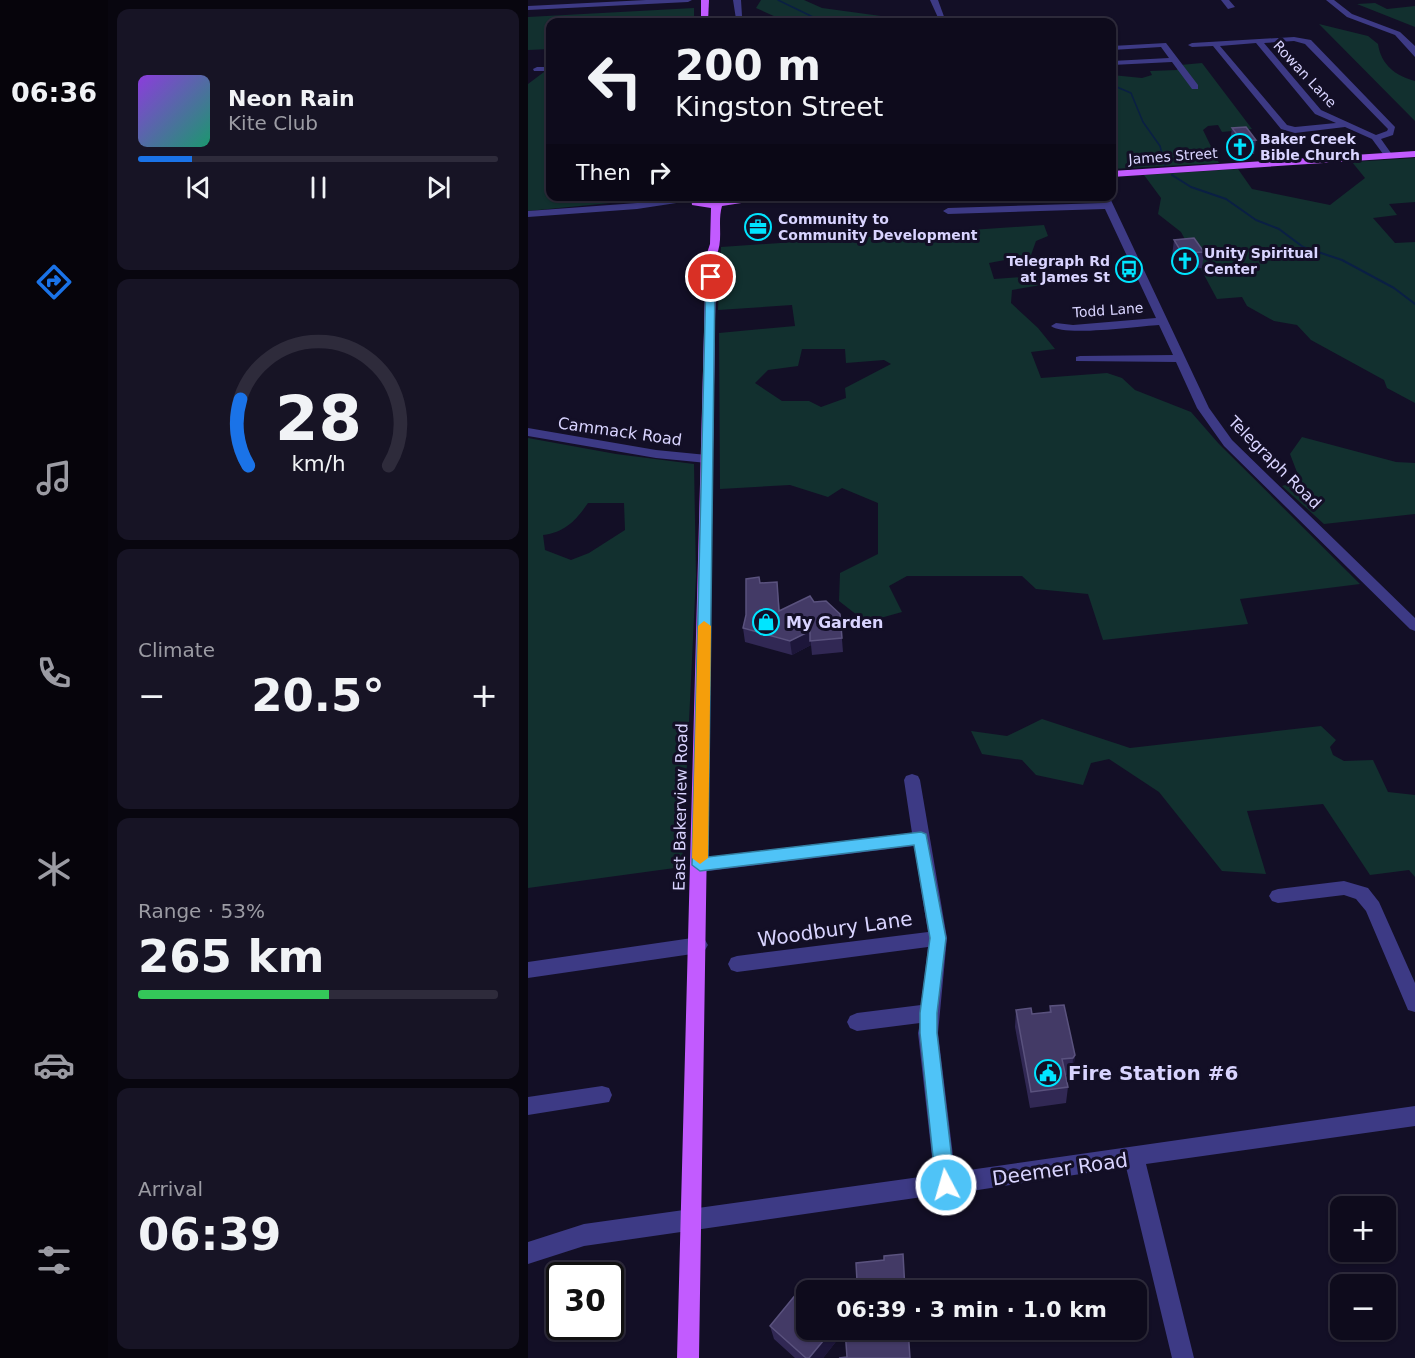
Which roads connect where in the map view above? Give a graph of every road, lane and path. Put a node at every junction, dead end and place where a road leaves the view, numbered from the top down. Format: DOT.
graph roads {
  1 [pos="688,0"];
  2 [pos="705,0"];
  3 [pos="737,0"];
  4 [pos="934,0"];
  5 [pos="1225,0"];
  6 [pos="1330,0"];
  7 [pos="560,7"];
  8 [pos="1231,7"];
  9 [pos="528,9"];
  10 [pos="705,18"];
  11 [pos="743,18"];
  12 [pos="941,18"];
  13 [pos="1260,43"];
  14 [pos="1218,44"];
  15 [pos="1192,45"];
  16 [pos="1116,48"];
  17 [pos="1415,55"];
  18 [pos="1174,60"];
  19 [pos="1116,63"];
  20 [pos="537,69"];
  21 [pos="546,69"];
  22 [pos="1195,87"];
  23 [pos="1343,125"];
  24 [pos="1376,138"];
  25 [pos="1415,154"];
  26 [pos="1389,156"];
  27 [pos="1116,174"];
  28 [pos="720,201"];
  29 [pos="1107,201"];
  30 [pos="698,202"];
  31 [pos="948,211"];
  32 [pos="528,214"];
  33 [pos="711,256"];
  34 [pos="1162,321"];
  35 [pos="1056,326"];
  36 [pos="1180,358"];
  37 [pos="1080,359"];
  38 [pos="528,432"];
  39 [pos="707,459"];
  40 [pos="1415,626"];
  41 [pos="912,780"];
  42 [pos="921,838"];
  43 [pos="700,865"];
  44 [pos="1278,896"];
  45 [pos="938,938"];
  46 [pos="699,945"];
  47 [pos="737,964"];
  48 [pos="528,970"];
  49 [pos="1415,1004"];
  50 [pos="928,1013"];
  51 [pos="857,1022"];
  52 [pos="602,1095"];
  53 [pos="528,1106"];
  54 [pos="1415,1116"];
  55 [pos="1134,1158"];
  56 [pos="946,1185"];
  57 [pos="691,1221"];
  58 [pos="528,1252"];
  59 [pos="688,1358"];
  60 [pos="1183,1358"];
  1 -- 7 [label="street"];
  2 -- 10 [label="main road"];
  3 -- 11 [label="street"];
  4 -- 12 [label="street"];
  5 -- 8 [label="street"];
  6 -- 17 [label="street"];
  7 -- 9 [label="street"];
  13 -- 14 [label="street"];
  13 -- 23 [label="street, Rowan Lane"];
  13 -- 24 [label="street, Rowan Lane"];
  14 -- 15 [label="street"];
  14 -- 23 [label="street"];
  16 -- 18 [label="street"];
  18 -- 19 [label="street"];
  18 -- 22 [label="street"];
  20 -- 21 [label="street"];
  23 -- 24 [label="street, Rowan Lane"];
  24 -- 26 [label="street"];
  25 -- 26 [label="main road, James Street"];
  26 -- 27 [label="main road, James Street"];
  28 -- 30 [label="main road"];
  28 -- 33 [label="main road, East Bakerview Road"];
  29 -- 31 [label="street"];
  29 -- 34 [label="street, Telegraph Road"];
  30 -- 32 [label="street"];
  30 -- 33 [label="main road, East Bakerview Road"];
  33 -- 39 [label="main road, East Bakerview Road"];
  34 -- 35 [label="street, Todd Lane"];
  34 -- 36 [label="street, Telegraph Road"];
  36 -- 37 [label="street"];
  36 -- 40 [label="street, Telegraph Road"];
  38 -- 39 [label="street, Cammack Road"];
  39 -- 43 [label="main road, East Bakerview Road"];
  41 -- 42 [label="street"];
  42 -- 43 [label="street"];
  42 -- 45 [label="street"];
  43 -- 46 [label="main road, East Bakerview Road"];
  44 -- 49 [label="street"];
  45 -- 47 [label="street, Woodbury Lane"];
  45 -- 50 [label="street"];
  46 -- 48 [label="street"];
  46 -- 57 [label="main road, East Bakerview Road"];
  50 -- 51 [label="street"];
  50 -- 56 [label="street"];
  52 -- 53 [label="street"];
  54 -- 55 [label="street, Deemer Road"];
  55 -- 56 [label="street, Deemer Road"];
  55 -- 60 [label="street"];
  56 -- 57 [label="street, Deemer Road"];
  57 -- 58 [label="street, Deemer Road"];
  57 -- 59 [label="main road, East Bakerview Road"];
}
